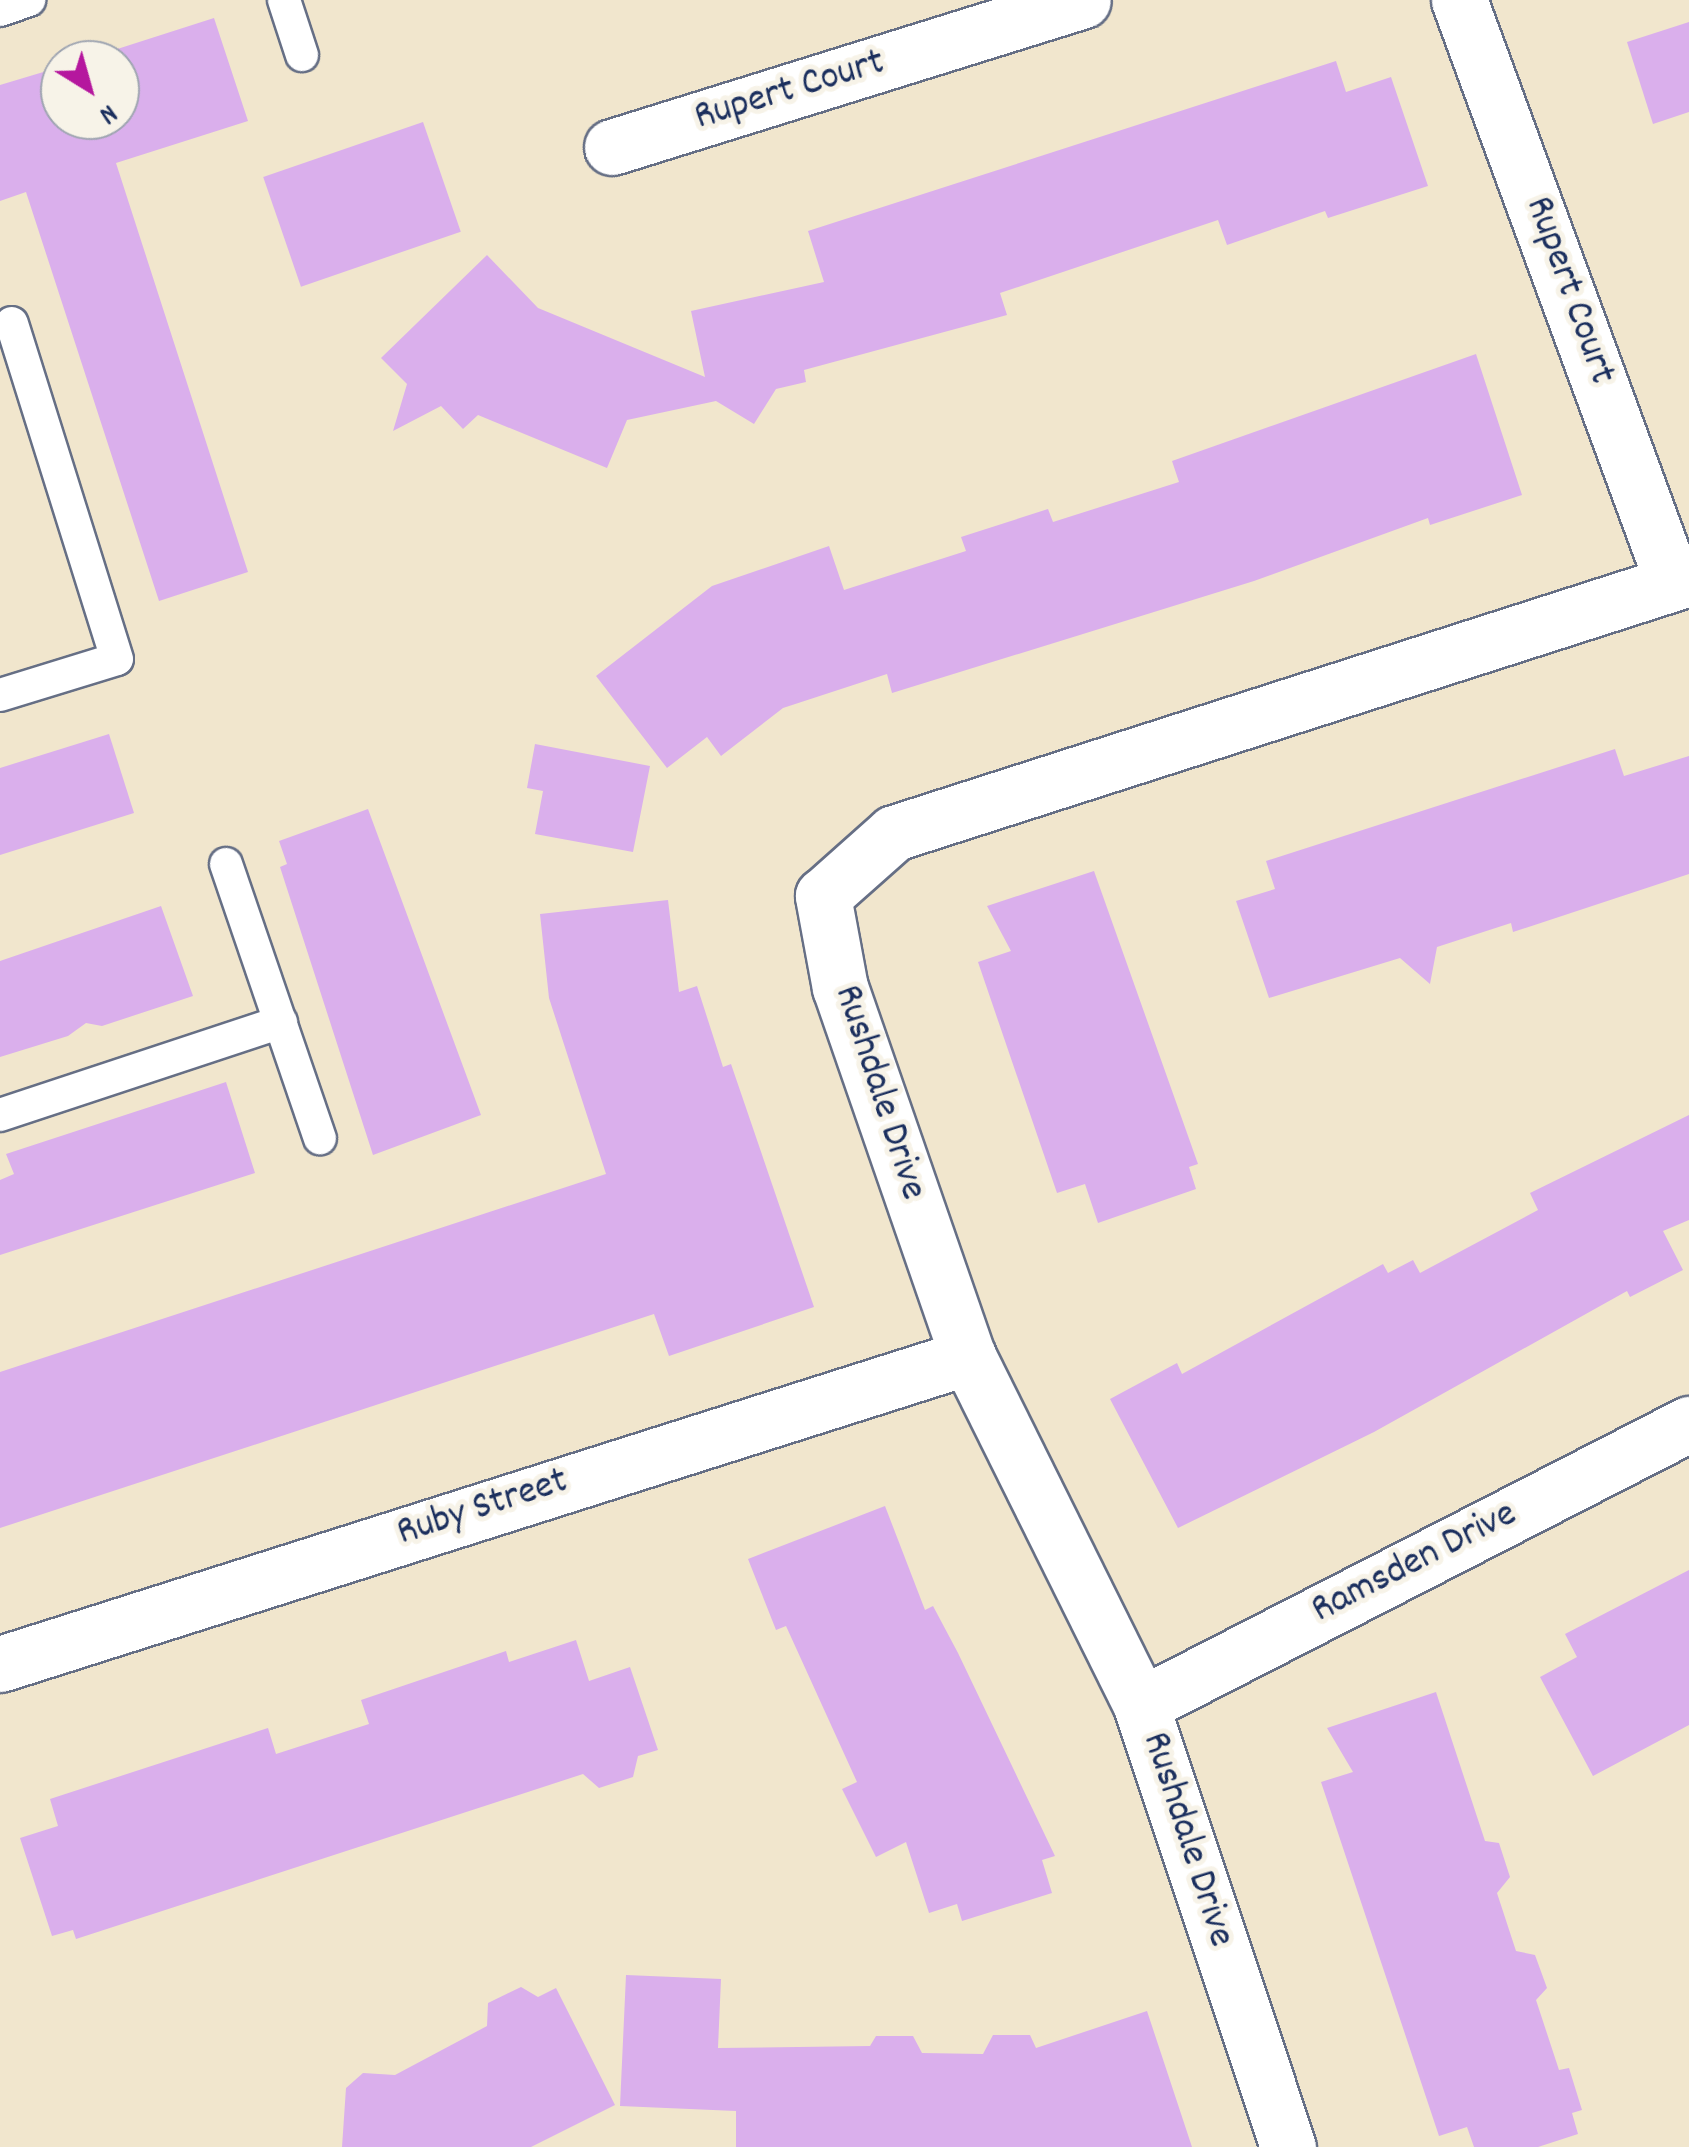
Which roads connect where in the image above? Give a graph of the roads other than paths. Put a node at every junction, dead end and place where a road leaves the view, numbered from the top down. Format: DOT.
graph roads {
  1 [pos="29,0"];
  2 [pos="284,0"];
  3 [pos="1083,0"];
  4 [pos="1459,0"];
  5 [pos="0,10"];
  6 [pos="302,55"];
  7 [pos="612,147"];
  8 [pos="12,323"];
  9 [pos="1681,581"];
  10 [pos="0,695"];
  11 [pos="226,864"];
  12 [pos="280,1022"];
  13 [pos="0,1115"];
  14 [pos="320,1138"];
  15 [pos="968,1358"];
  16 [pos="1689,1424"];
  17 [pos="0,1664"];
  18 [pos="1140,1705"];
  19 [pos="1288,2147"];
  1 -- 5 [label="lane"];
  2 -- 6 [label="lane"];
  3 -- 7 [label="street, Rupert Court"];
  4 -- 9 [label="street, Rupert Court"];
  8 -- 10 [label="lane"];
  9 -- 15 [label="street, Rushdale Drive"];
  11 -- 12 [label="lane"];
  12 -- 13 [label="lane"];
  12 -- 14 [label="lane"];
  15 -- 17 [label="street, Ruby Street"];
  15 -- 18 [label="street, Rushdale Drive"];
  16 -- 18 [label="street, Ramsden Drive"];
  18 -- 19 [label="street, Rushdale Drive"];
}
